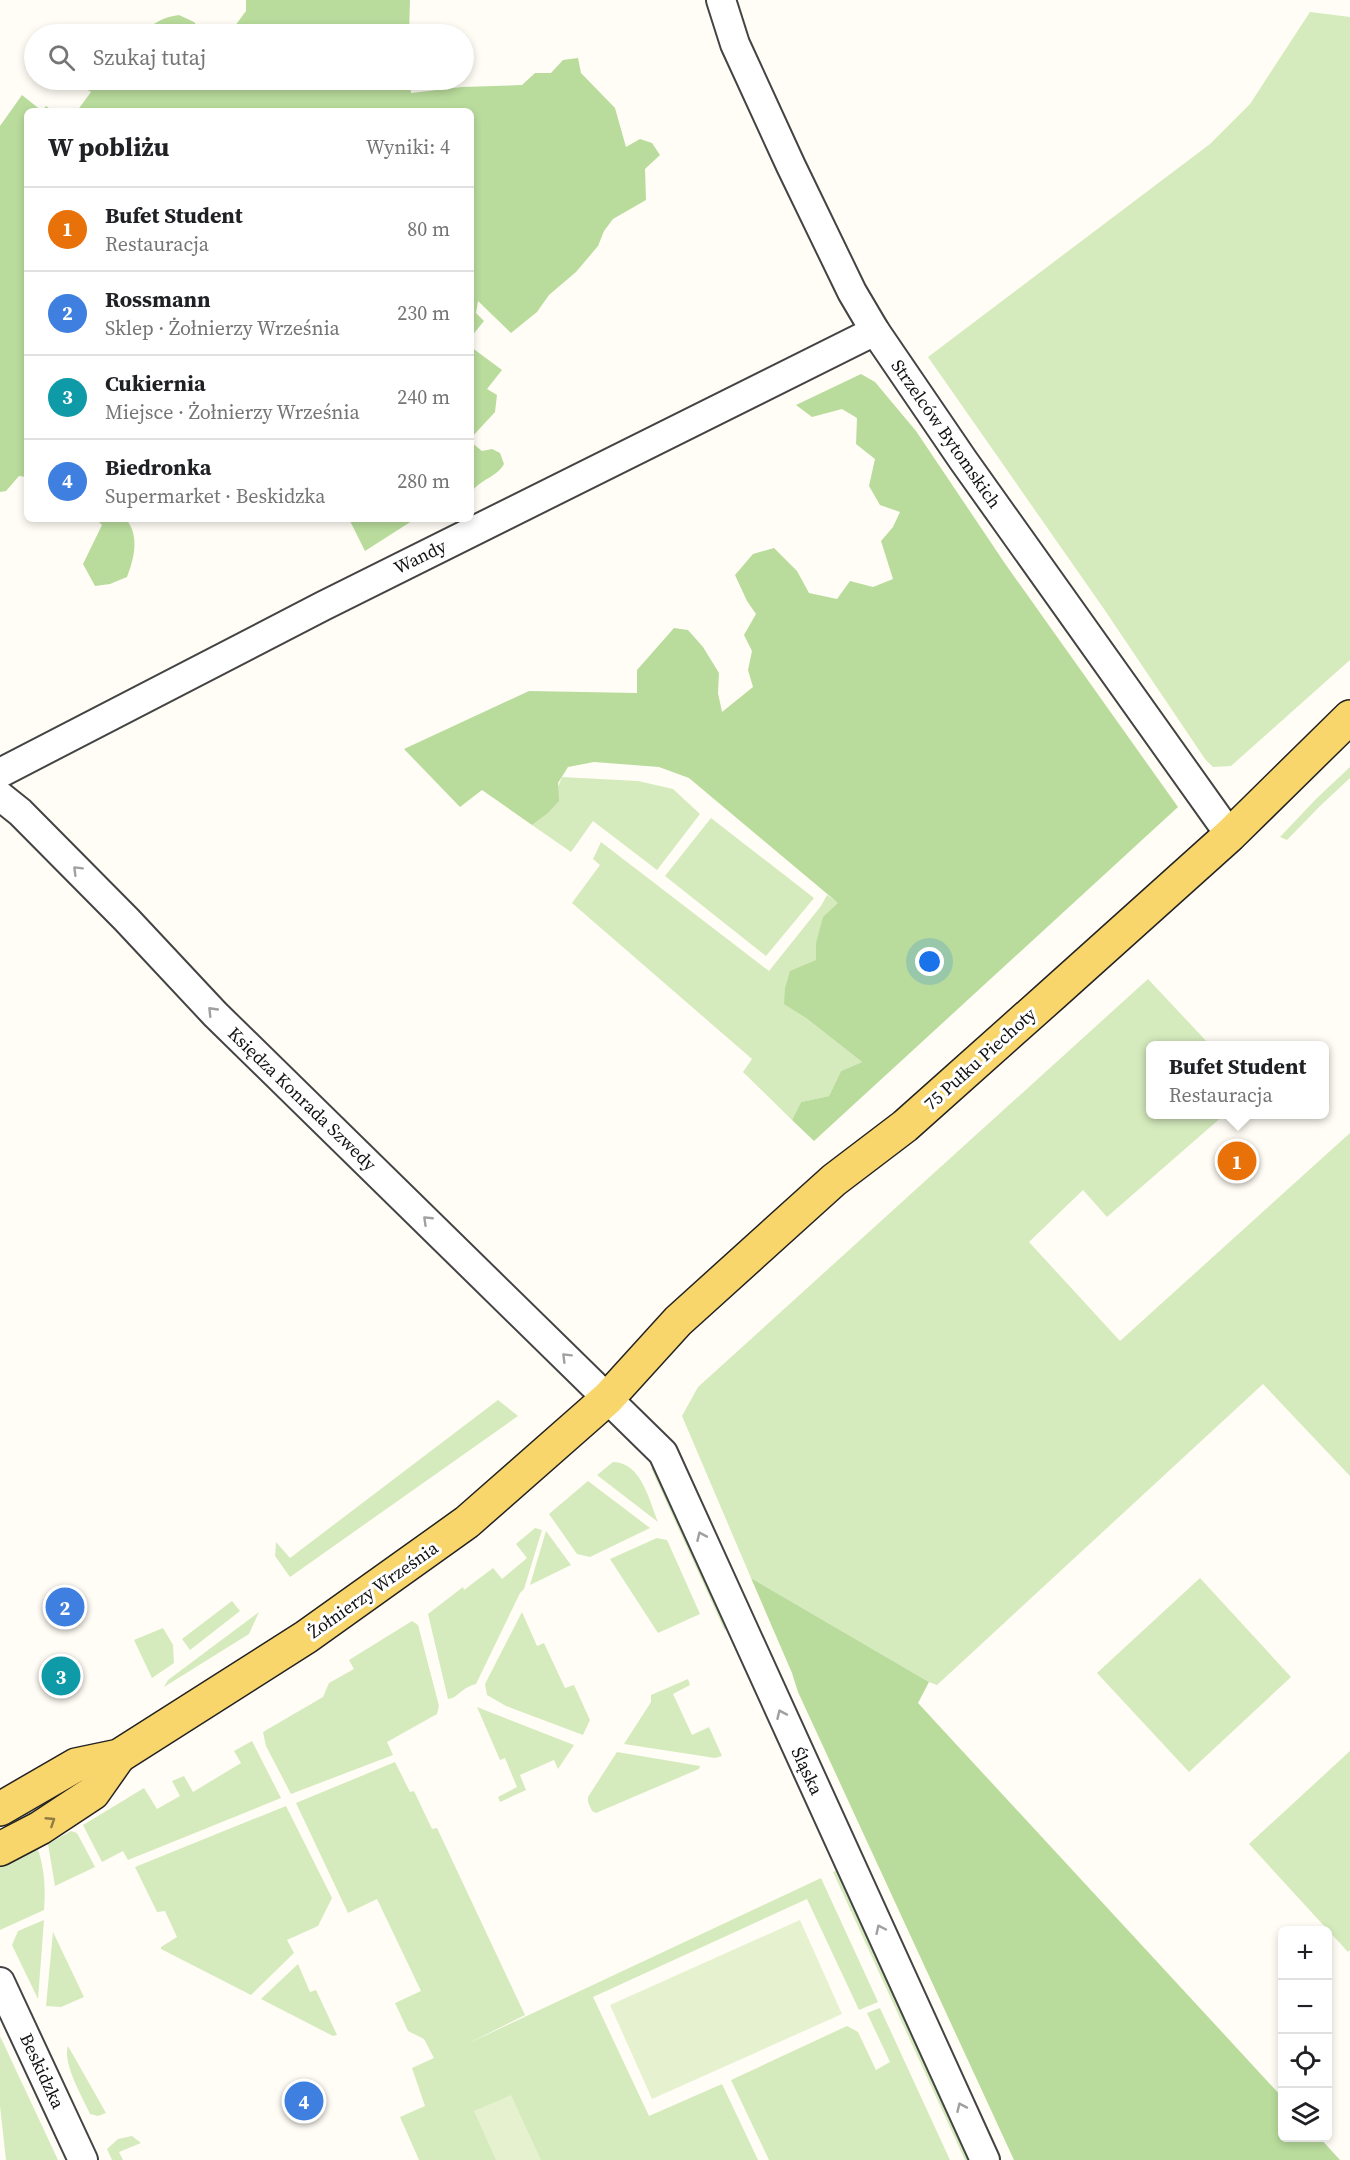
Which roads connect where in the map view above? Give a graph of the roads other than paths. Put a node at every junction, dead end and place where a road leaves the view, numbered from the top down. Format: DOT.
graph roads {
  1 [pos="721,0"];
  2 [pos="875,331"];
  3 [pos="1350,717"];
  4 [pos="0,773"];
  5 [pos="0,796"];
  6 [pos="1230,835"];
  7 [pos="608,1398"];
  8 [pos="119,1756"];
  9 [pos="0,1809"];
  10 [pos="0,1850"];
  11 [pos="0,1982"];
  12 [pos="83,2160"];
  13 [pos="985,2160"];
  1 -- 2 [label="street, Strzelców Bytomskich"];
  2 -- 4 [label="street, Wandy"];
  2 -- 6 [label="street, Strzelców Bytomskich"];
  3 -- 6 [label="main road, 75 Pułku Piechoty"];
  7 -- 5 [label="street, Księdza Konrada Szwedy, one-way"];
  6 -- 7 [label="main road, 75 Pułku Piechoty"];
  7 -- 8 [label="main road, Żołnierzy Września"];
  13 -- 7 [label="street, Śląska, one-way"];
  8 -- 9 [label="main road, Żołnierzy Września"];
  10 -- 8 [label="main road, Żołnierzy Września, one-way"];
  11 -- 12 [label="street, Beskidzka"];
}
